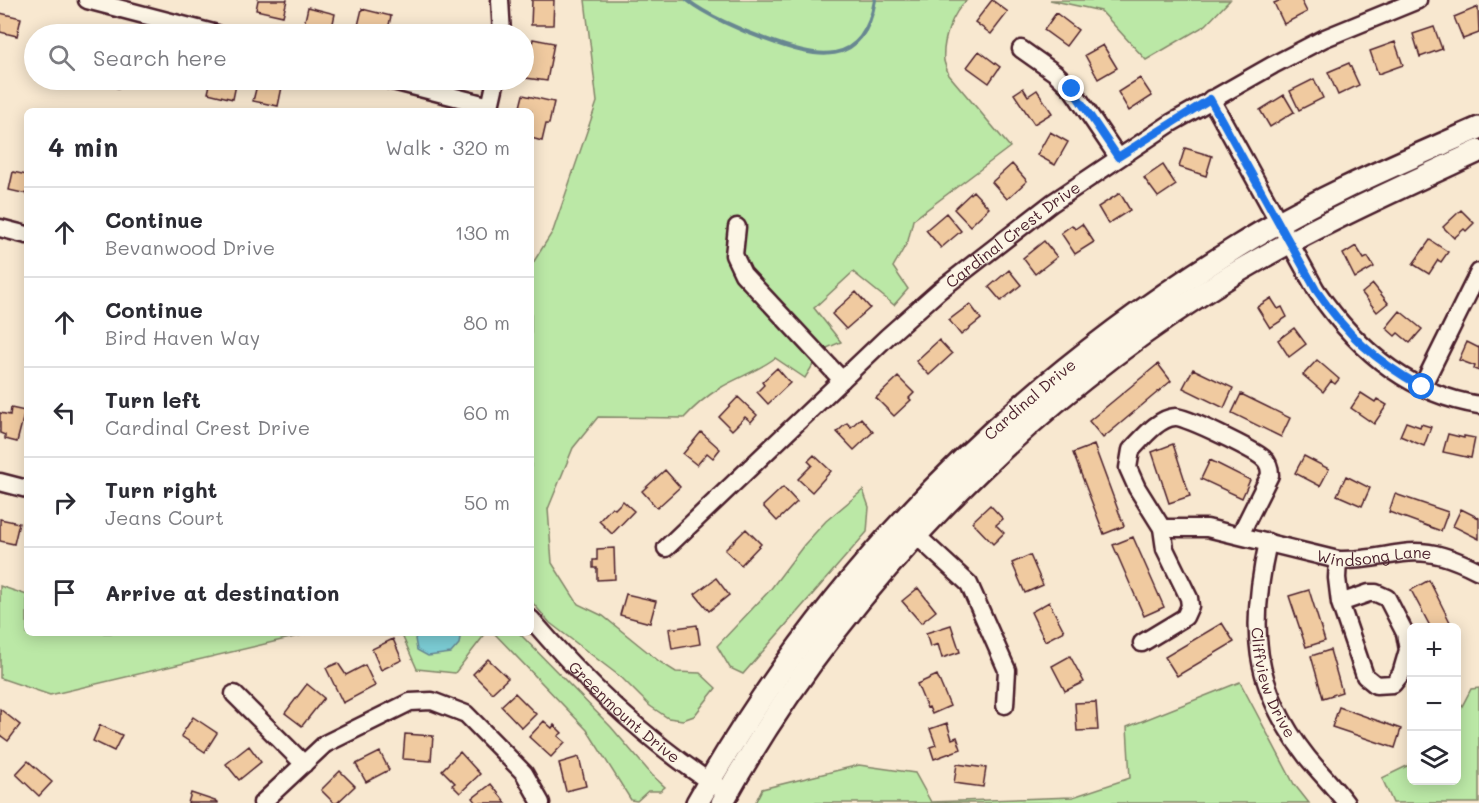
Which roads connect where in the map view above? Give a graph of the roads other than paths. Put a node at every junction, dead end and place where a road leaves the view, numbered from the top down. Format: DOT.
graph roads {
  1 [pos="87,0"];
  2 [pos="501,0"];
  3 [pos="1417,0"];
  4 [pos="112,3"];
  5 [pos="183,24"];
  6 [pos="502,24"];
  7 [pos="1021,49"];
  8 [pos="423,90"];
  9 [pos="494,90"];
  10 [pos="1210,99"];
  11 [pos="486,108"];
  12 [pos="489,108"];
  13 [pos="1479,128"];
  14 [pos="1479,151"];
  15 [pos="1118,157"];
  16 [pos="1279,222"];
  17 [pos="737,227"];
  18 [pos="0,228"];
  19 [pos="24,234"];
  20 [pos="1290,242"];
  21 [pos="1479,272"];
  22 [pos="842,380"];
  23 [pos="1422,387"];
  24 [pos="1479,405"];
  25 [pos="0,482"];
  26 [pos="24,488"];
  27 [pos="1162,528"];
  28 [pos="1240,535"];
  29 [pos="916,536"];
  30 [pos="1268,542"];
  31 [pos="666,548"];
  32 [pos="1338,560"];
  33 [pos="1479,571"];
  34 [pos="1340,603"];
  35 [pos="534,622"];
  36 [pos="1142,643"];
  37 [pos="234,694"];
  38 [pos="1005,705"];
  39 [pos="304,764"];
  40 [pos="709,781"];
  41 [pos="725,798"];
  42 [pos="262,803"];
  43 [pos="541,803"];
  44 [pos="697,803"];
  45 [pos="1346,803"];
  1 -- 4 [label="street"];
  2 -- 6 [label="street"];
  3 -- 10 [label="street, Cardinal Crest Drive"];
  4 -- 5 [label="street"];
  7 -- 15 [label="street"];
  8 -- 11 [label="street"];
  9 -- 12 [label="street"];
  10 -- 15 [label="street, Cardinal Crest Drive"];
  10 -- 16 [label="street"];
  13 -- 16 [label="main road, Cardinal Drive"];
  14 -- 20 [label="main road, Cardinal Drive"];
  15 -- 22 [label="street, Cardinal Crest Drive"];
  16 -- 20 [label="street"];
  16 -- 40 [label="main road, Cardinal Drive"];
  17 -- 22 [label="street"];
  18 -- 19 [label="street"];
  20 -- 23 [label="street"];
  20 -- 29 [label="main road, Cardinal Drive"];
  21 -- 23 [label="street"];
  22 -- 31 [label="street, Cardinal Crest Drive"];
  23 -- 24 [label="street"];
  25 -- 26 [label="street"];
  27 -- 28 [label="street"];
  27 -- 28 [label="street"];
  27 -- 36 [label="street"];
  28 -- 30 [label="street, Windsong Lane"];
  29 -- 38 [label="street"];
  29 -- 41 [label="main road, Cardinal Drive"];
  30 -- 32 [label="street, Windsong Lane"];
  30 -- 45 [label="street, Cliffview Drive"];
  32 -- 33 [label="street, Windsong Lane"];
  32 -- 34 [label="street"];
  34 -- 34 [label="street"];
  35 -- 40 [label="street, Greenmount Drive"];
  37 -- 39 [label="street"];
  39 -- 42 [label="street"];
  39 -- 43 [label="street"];
  40 -- 41 [label="street, Greenmount Drive"];
  40 -- 44 [label="main road, Cardinal Drive"];
}
